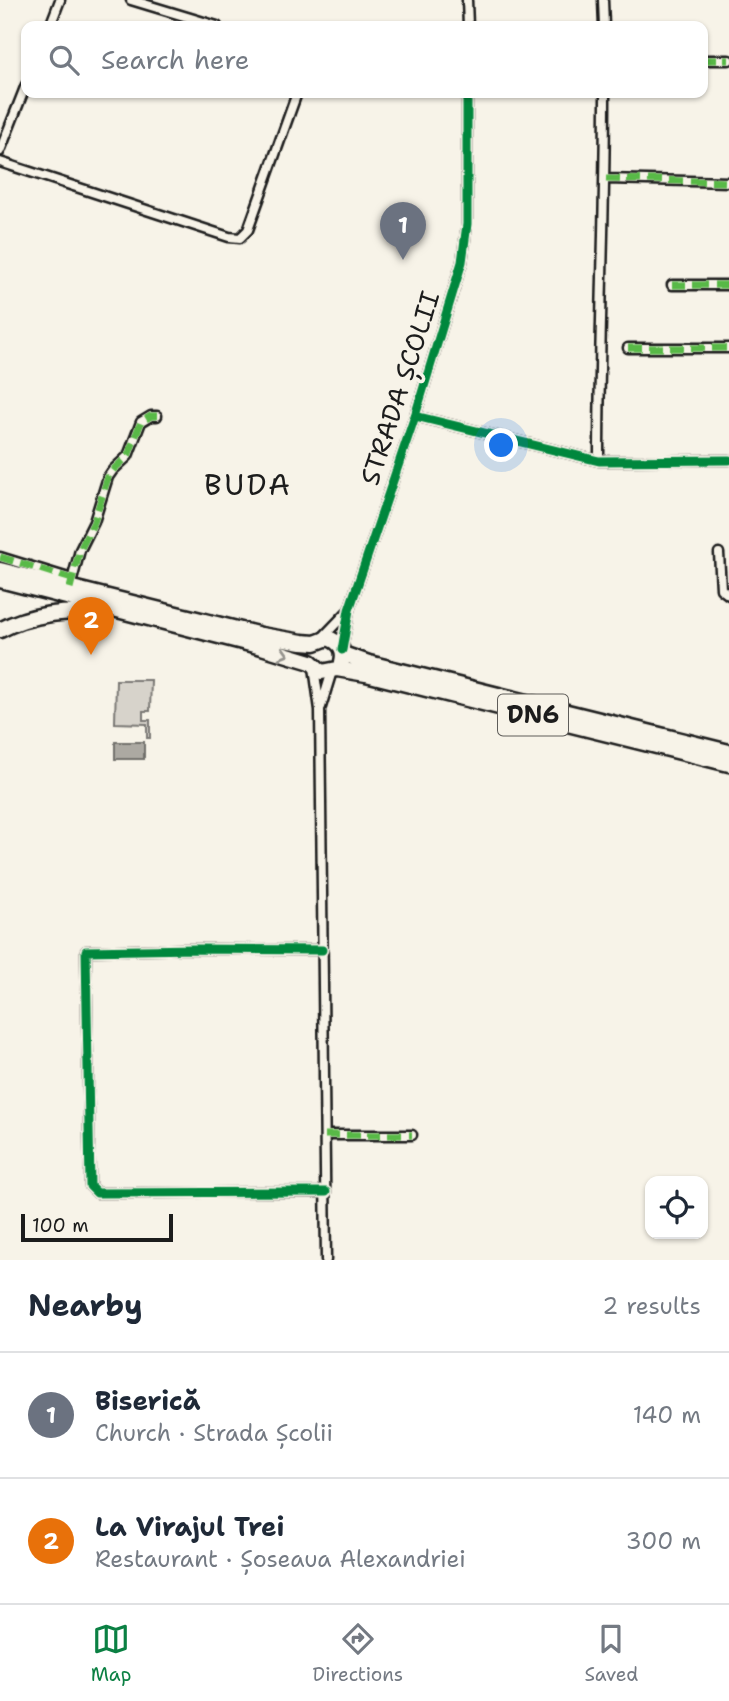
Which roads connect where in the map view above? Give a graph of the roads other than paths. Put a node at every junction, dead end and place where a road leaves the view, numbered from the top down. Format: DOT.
graph roads {
  1 [pos="60,0"];
  2 [pos="131,0"];
  3 [pos="467,0"];
  4 [pos="603,0"];
  5 [pos="52,21"];
  6 [pos="200,21"];
  7 [pos="468,21"];
  8 [pos="604,21"];
  9 [pos="708,60"];
  10 [pos="729,60"];
  11 [pos="21,98"];
  12 [pos="295,98"];
  13 [pos="467,98"];
  14 [pos="605,98"];
  15 [pos="0,151"];
  16 [pos="0,162"];
  17 [pos="606,179"];
  18 [pos="729,182"];
  19 [pos="672,285"];
  20 [pos="729,285"];
  21 [pos="628,348"];
  22 [pos="729,348"];
  23 [pos="158,416"];
  24 [pos="415,416"];
  25 [pos="729,460"];
  26 [pos="599,461"];
  27 [pos="719,553"];
  28 [pos="0,569"];
  29 [pos="71,583"];
  30 [pos="729,595"];
  31 [pos="114,610"];
  32 [pos="349,610"];
  33 [pos="0,630"];
  34 [pos="318,641"];
  35 [pos="343,652"];
  36 [pos="312,665"];
  37 [pos="335,670"];
  38 [pos="320,710"];
  39 [pos="729,752"];
  40 [pos="729,764"];
  41 [pos="321,950"];
  42 [pos="325,1135"];
  43 [pos="412,1135"];
  44 [pos="326,1192"];
  45 [pos="326,1260"];
  1 -- 5 [label="street"];
  2 -- 6 [label="street"];
  3 -- 7 [label="street"];
  4 -- 8 [label="street"];
  9 -- 10 [label="street"];
  11 -- 15 [label="street"];
  12 -- 16 [label="street"];
  13 -- 24 [label="street, STRADA ȘCOLII"];
  14 -- 17 [label="street"];
  17 -- 18 [label="street"];
  17 -- 26 [label="street"];
  19 -- 20 [label="street"];
  21 -- 22 [label="street"];
  23 -- 29 [label="street"];
  24 -- 26 [label="street"];
  24 -- 32 [label="street, STRADA ȘCOLII"];
  25 -- 26 [label="street"];
  27 -- 30 [label="street"];
  28 -- 29 [label="highway, DN6"];
  28 -- 31 [label="highway, DN6"];
  29 -- 34 [label="highway, DN6"];
  31 -- 33 [label="highway"];
  31 -- 36 [label="highway, DN6, one-way"];
  32 -- 34 [label="street, STRADA ȘCOLII"];
  32 -- 35 [label="street, STRADA ȘCOLII"];
  34 -- 35 [label="highway, DN6"];
  34 -- 36 [label="highway"];
  35 -- 37 [label="highway"];
  35 -- 39 [label="highway, DN6"];
  36 -- 37 [label="highway, DN6"];
  36 -- 38 [label="street"];
  37 -- 38 [label="street"];
  37 -- 40 [label="highway, DN6"];
  38 -- 41 [label="street"];
  41 -- 42 [label="street"];
  41 -- 44 [label="street"];
  42 -- 43 [label="street"];
  42 -- 44 [label="street"];
  44 -- 45 [label="street"];
}
